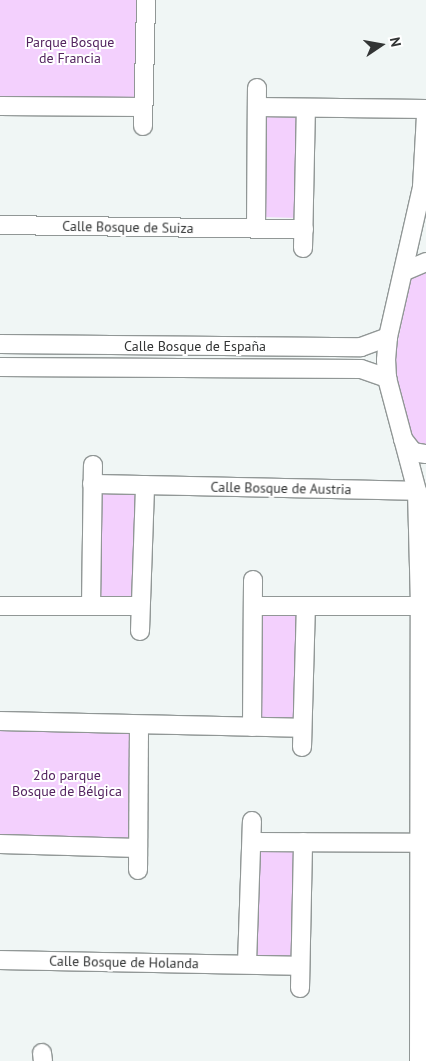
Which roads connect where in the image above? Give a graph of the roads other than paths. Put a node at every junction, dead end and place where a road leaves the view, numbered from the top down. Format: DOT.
graph roads {
  1 [pos="146,0"];
  2 [pos="257,88"];
  3 [pos="0,106"];
  4 [pos="143,107"];
  5 [pos="257,107"];
  6 [pos="306,109"];
  7 [pos="426,109"];
  8 [pos="426,115"];
  9 [pos="144,126"];
  10 [pos="0,225"];
  11 [pos="256,228"];
  12 [pos="304,229"];
  13 [pos="303,248"];
  14 [pos="426,262"];
  15 [pos="405,271"];
  16 [pos="388,337"];
  17 [pos="0,344"];
  18 [pos="0,367"];
  19 [pos="387,378"];
  20 [pos="401,436"];
  21 [pos="426,454"];
  22 [pos="93,465"];
  23 [pos="92,484"];
  24 [pos="145,485"];
  25 [pos="416,491"];
  26 [pos="254,580"];
  27 [pos="0,606"];
  28 [pos="91,606"];
  29 [pos="140,606"];
  30 [pos="253,606"];
  31 [pos="306,606"];
  32 [pos="420,606"];
  33 [pos="140,631"];
  34 [pos="0,721"];
  35 [pos="139,724"];
  36 [pos="252,727"];
  37 [pos="302,728"];
  38 [pos="302,747"];
  39 [pos="252,821"];
  40 [pos="253,842"];
  41 [pos="303,842"];
  42 [pos="418,843"];
  43 [pos="0,844"];
  44 [pos="138,848"];
  45 [pos="138,870"];
  46 [pos="0,960"];
  47 [pos="247,963"];
  48 [pos="300,966"];
  49 [pos="300,988"];
  50 [pos="419,1061"];
  1 -- 4 [label="street"];
  2 -- 5 [label="street"];
  3 -- 4 [label="street"];
  4 -- 9 [label="street"];
  5 -- 6 [label="street"];
  5 -- 11 [label="street"];
  6 -- 7 [label="street"];
  6 -- 12 [label="street"];
  8 -- 15 [label="street"];
  10 -- 11 [label="street, Calle Bosque de Suiza"];
  11 -- 12 [label="street, Calle Bosque de Suiza"];
  12 -- 13 [label="street"];
  14 -- 15 [label="street"];
  15 -- 16 [label="street"];
  16 -- 17 [label="street, Calle Bosque de España"];
  16 -- 19 [label="street"];
  18 -- 19 [label="street, Calle Bosque de España"];
  19 -- 20 [label="street"];
  20 -- 21 [label="street"];
  20 -- 25 [label="street"];
  22 -- 23 [label="street"];
  23 -- 24 [label="street, Calle Bosque de Austria"];
  23 -- 28 [label="street"];
  24 -- 25 [label="street, Calle Bosque de Austria"];
  24 -- 29 [label="street"];
  25 -- 32 [label="street"];
  26 -- 30 [label="street"];
  27 -- 28 [label="street"];
  28 -- 29 [label="street"];
  29 -- 33 [label="street"];
  30 -- 31 [label="street"];
  30 -- 36 [label="street"];
  31 -- 32 [label="street"];
  31 -- 37 [label="street"];
  32 -- 42 [label="street"];
  34 -- 35 [label="street"];
  35 -- 36 [label="street"];
  35 -- 44 [label="street"];
  36 -- 37 [label="street"];
  37 -- 38 [label="street"];
  39 -- 40 [label="street"];
  40 -- 41 [label="street"];
  40 -- 47 [label="street"];
  41 -- 42 [label="street"];
  41 -- 48 [label="street"];
  42 -- 50 [label="street"];
  43 -- 44 [label="street"];
  44 -- 45 [label="street"];
  46 -- 47 [label="street, Calle Bosque de Holanda"];
  47 -- 48 [label="street, Calle Bosque de Holanda"];
  48 -- 49 [label="street"];
}
